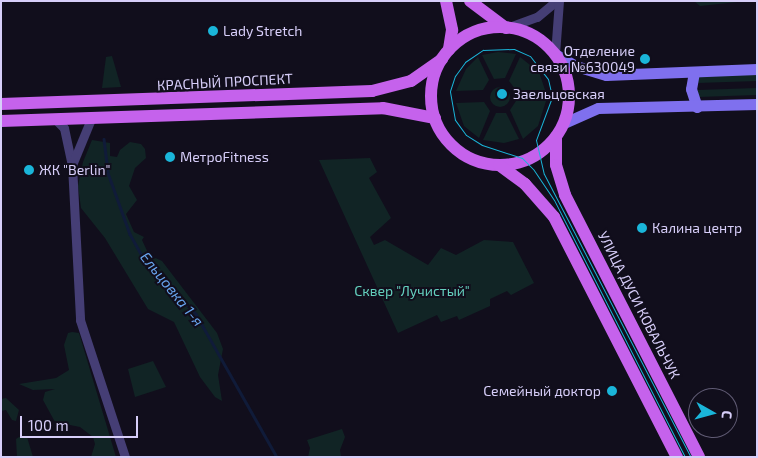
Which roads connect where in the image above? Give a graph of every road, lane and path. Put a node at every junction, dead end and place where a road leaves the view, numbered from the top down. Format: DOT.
graph roads {
  1 [pos="446,1"];
  2 [pos="470,1"];
  3 [pos="557,1"];
  4 [pos="506,28"];
  5 [pos="555,54"];
  6 [pos="446,55"];
  7 [pos="757,69"];
  8 [pos="694,72"];
  9 [pos="1,104"];
  10 [pos="757,104"];
  11 [pos="697,107"];
  12 [pos="435,118"];
  13 [pos="90,119"];
  14 [pos="56,120"];
  15 [pos="1,121"];
  16 [pos="564,124"];
  17 [pos="556,137"];
  18 [pos="72,166"];
  19 [pos="499,166"];
  20 [pos="125,457"];
  21 [pos="677,457"];
  22 [pos="699,457"];
  1 -- 6 [label="main road"];
  2 -- 4 [label="main road"];
  3 -- 4 [label="street"];
  3 -- 5 [label="street"];
  4 -- 5 [label="main road"];
  4 -- 6 [label="main road"];
  5 -- 8 [label="main road"];
  5 -- 16 [label="main road"];
  6 -- 9 [label="main road, КРАСНЫЙ ПРОСПЕКТ"];
  6 -- 12 [label="main road"];
  7 -- 8 [label="main road"];
  8 -- 11 [label="main road"];
  10 -- 11 [label="main road"];
  11 -- 16 [label="main road"];
  12 -- 13 [label="main road"];
  12 -- 19 [label="main road"];
  13 -- 14 [label="main road"];
  13 -- 18 [label="street"];
  14 -- 15 [label="main road"];
  14 -- 18 [label="street"];
  16 -- 17 [label="main road"];
  17 -- 19 [label="main road"];
  17 -- 22 [label="main road, УЛИЦА ДУСИ КОВАЛЬЧУК"];
  18 -- 20 [label="street"];
  19 -- 21 [label="main road"];
}
